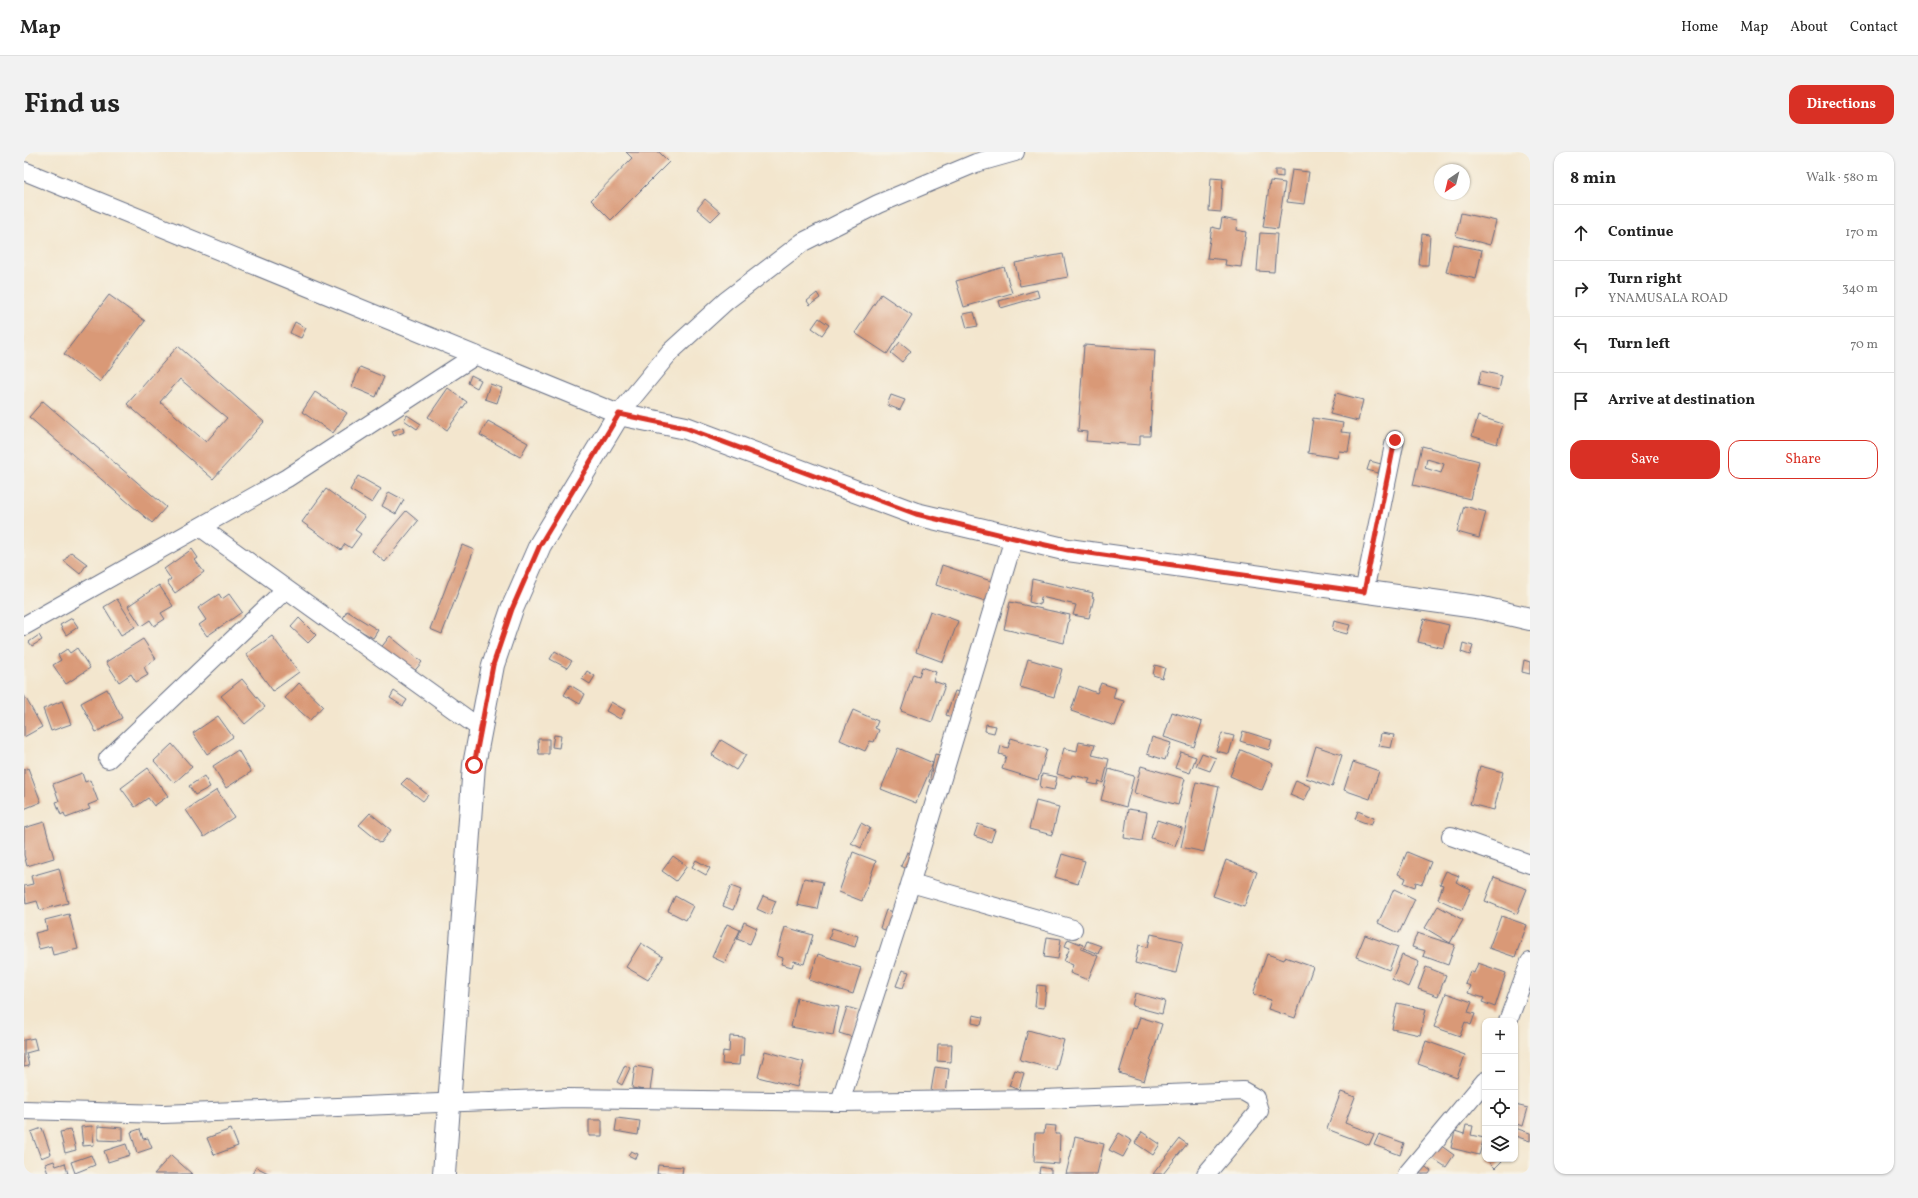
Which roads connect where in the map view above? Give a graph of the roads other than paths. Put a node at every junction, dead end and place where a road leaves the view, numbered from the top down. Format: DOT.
graph roads {
  1 [pos="1015,152"];
  2 [pos="24,171"];
  3 [pos="476,356"];
  4 [pos="619,414"];
  5 [pos="1395,440"];
  6 [pos="200,527"];
  7 [pos="1014,538"];
  8 [pos="286,589"];
  9 [pos="1364,592"];
  10 [pos="1530,619"];
  11 [pos="24,626"];
  12 [pos="481,729"];
  13 [pos="108,759"];
  14 [pos="1451,836"];
  15 [pos="1530,864"];
  16 [pos="911,883"];
  17 [pos="1073,929"];
  18 [pos="1530,962"];
  19 [pos="1509,1018"];
  20 [pos="1482,1085"];
  21 [pos="840,1102"];
  22 [pos="449,1103"];
  23 [pos="24,1110"];
  24 [pos="444,1174"];
  25 [pos="1206,1174"];
  26 [pos="1406,1174"];
  1 -- 4 [label="street"];
  2 -- 3 [label="street"];
  3 -- 4 [label="street"];
  3 -- 6 [label="street"];
  4 -- 7 [label="main road"];
  4 -- 12 [label="main road"];
  5 -- 9 [label="street"];
  6 -- 8 [label="street"];
  6 -- 11 [label="street"];
  7 -- 9 [label="main road"];
  7 -- 16 [label="street"];
  8 -- 12 [label="street"];
  8 -- 13 [label="street"];
  9 -- 10 [label="main road"];
  12 -- 22 [label="main road"];
  14 -- 15 [label="street"];
  16 -- 17 [label="street"];
  16 -- 21 [label="street"];
  18 -- 19 [label="street"];
  20 -- 26 [label="street"];
  21 -- 22 [label="street"];
  21 -- 25 [label="street"];
  22 -- 23 [label="street"];
  22 -- 24 [label="main road"];
}
